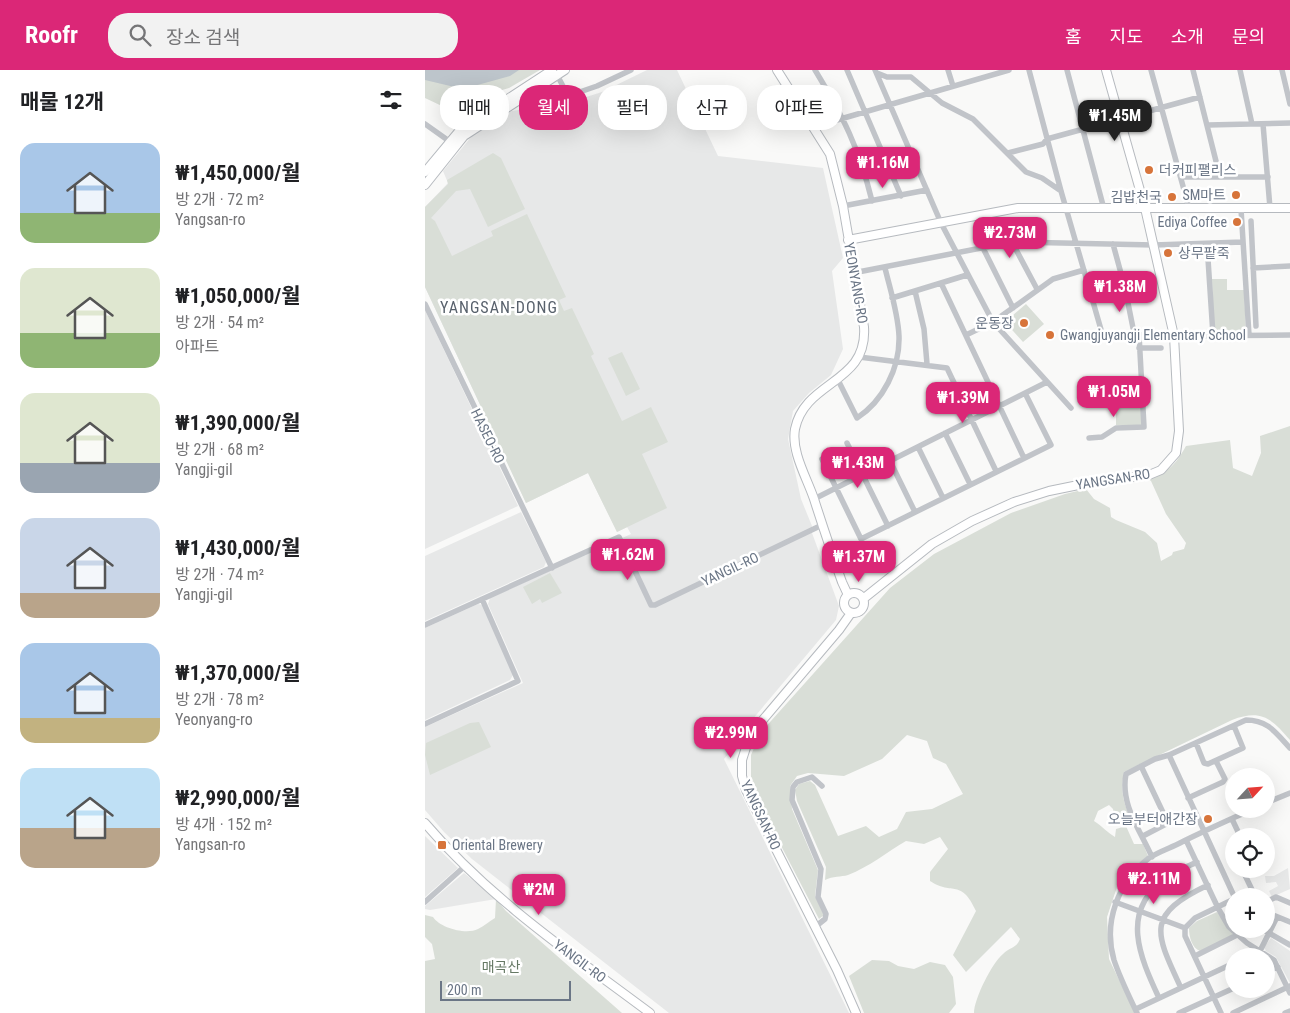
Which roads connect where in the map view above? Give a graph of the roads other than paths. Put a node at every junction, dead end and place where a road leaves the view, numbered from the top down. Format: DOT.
graph roads {
  1 [pos="565,70"];
  2 [pos="631,70"];
  3 [pos="777,70"];
  4 [pos="815,70"];
  5 [pos="948,70"];
  6 [pos="1009,70"];
  7 [pos="1029,70"];
  8 [pos="1067,70"];
  9 [pos="1106,70"];
  10 [pos="1151,70"];
  11 [pos="1193,70"];
  12 [pos="1240,70"];
  13 [pos="1282,70"];
  14 [pos="848,72"];
  15 [pos="876,72"];
  16 [pos="555,73"];
  17 [pos="562,85"];
  18 [pos="786,85"];
  19 [pos="953,86"];
  20 [pos="588,89"];
  21 [pos="931,93"];
  22 [pos="1200,97"];
  23 [pos="517,103"];
  24 [pos="890,104"];
  25 [pos="1290,104"];
  26 [pos="1161,108"];
  27 [pos="865,112"];
  28 [pos="843,118"];
  29 [pos="1120,119"];
  30 [pos="1290,123"];
  31 [pos="425,124"];
  32 [pos="1207,124"];
  33 [pos="1251,124"];
  34 [pos="1263,124"];
  35 [pos="1083,129"];
  36 [pos="815,130"];
  37 [pos="1047,139"];
  38 [pos="449,141"];
  39 [pos="1007,153"];
  40 [pos="429,167"];
  41 [pos="1181,177"];
  42 [pos="1220,177"];
  43 [pos="1268,177"];
  44 [pos="425,185"];
  45 [pos="927,190"];
  46 [pos="1061,191"];
  47 [pos="901,196"];
  48 [pos="872,201"];
  49 [pos="843,206"];
  50 [pos="1067,208"];
  51 [pos="1145,208"];
  52 [pos="1189,208"];
  53 [pos="1270,208"];
  54 [pos="1290,208"];
  55 [pos="1104,209"];
  56 [pos="1241,209"];
  57 [pos="1251,221"];
  58 [pos="941,223"];
  59 [pos="848,240"];
  60 [pos="1013,242"];
  61 [pos="1243,242"];
  62 [pos="1077,243"];
  63 [pos="1113,244"];
  64 [pos="1207,244"];
  65 [pos="1154,245"];
  66 [pos="983,248"];
  67 [pos="955,253"];
  68 [pos="1290,266"];
  69 [pos="885,268"];
  70 [pos="1253,268"];
  71 [pos="1084,270"];
  72 [pos="853,273"];
  73 [pos="967,275"];
  74 [pos="941,283"];
  75 [pos="1037,289"];
  76 [pos="915,291"];
  77 [pos="892,298"];
  78 [pos="425,304"];
  79 [pos="1013,308"];
  80 [pos="993,322"];
  81 [pos="1255,326"];
  82 [pos="1137,334"];
  83 [pos="966,335"];
  84 [pos="1213,335"];
  85 [pos="1249,335"];
  86 [pos="1290,335"];
  87 [pos="1174,336"];
  88 [pos="1139,348"];
  89 [pos="1161,348"];
  90 [pos="859,356"];
  91 [pos="895,361"];
  92 [pos="927,364"];
  93 [pos="838,380"];
  94 [pos="1047,382"];
  95 [pos="1025,393"];
  96 [pos="1000,406"];
  97 [pos="1071,408"];
  98 [pos="973,419"];
  99 [pos="945,433"];
  100 [pos="1089,438"];
  101 [pos="847,443"];
  102 [pos="917,447"];
  103 [pos="1024,458"];
  104 [pos="822,459"];
  105 [pos="890,461"];
  106 [pos="997,471"];
  107 [pos="863,474"];
  108 [pos="970,484"];
  109 [pos="837,488"];
  110 [pos="943,498"];
  111 [pos="814,499"];
  112 [pos="915,512"];
  113 [pos="822,525"];
  114 [pos="888,526"];
  115 [pos="552,568"];
  116 [pos="848,595"];
  117 [pos="482,599"];
  118 [pos="863,599"];
  119 [pos="851,613"];
  120 [pos="425,625"];
  121 [pos="425,724"];
  122 [pos="1234,726"];
  123 [pos="1196,743"];
  124 [pos="1290,748"];
  125 [pos="1169,756"];
  126 [pos="1217,761"];
  127 [pos="1141,766"];
  128 [pos="822,786"];
  129 [pos="1290,793"];
  130 [pos="1188,798"];
  131 [pos="1275,799"];
  132 [pos="1232,819"];
  133 [pos="425,823"];
  134 [pos="1236,828"];
  135 [pos="1204,832"];
  136 [pos="1143,836"];
  137 [pos="1186,840"];
  138 [pos="1152,856"];
  139 [pos="1197,862"];
  140 [pos="465,866"];
  141 [pos="1208,885"];
  142 [pos="1229,888"];
  143 [pos="1275,897"];
  144 [pos="425,902"];
  145 [pos="1115,902"];
  146 [pos="1225,903"];
  147 [pos="1290,903"];
  148 [pos="1217,908"];
  149 [pos="1140,911"];
  150 [pos="1277,917"];
  151 [pos="1225,919"];
  152 [pos="1162,920"];
  153 [pos="1275,921"];
  154 [pos="1290,922"];
  155 [pos="815,926"];
  156 [pos="1185,928"];
  157 [pos="1275,936"];
  158 [pos="1231,938"];
  159 [pos="1241,938"];
  160 [pos="1290,945"];
  161 [pos="1256,948"];
  162 [pos="1195,956"];
  163 [pos="1275,962"];
  164 [pos="1225,967"];
  165 [pos="1278,967"];
  166 [pos="1275,968"];
  167 [pos="1204,977"];
  168 [pos="1181,988"];
  169 [pos="1289,989"];
  170 [pos="1225,992"];
  171 [pos="1214,997"];
  172 [pos="1159,998"];
  173 [pos="1137,1011"];
  174 [pos="1290,1011"];
  175 [pos="650,1013"];
  176 [pos="856,1013"];
  177 [pos="1179,1013"];
  178 [pos="1221,1013"];
  179 [pos="1233,1013"];
  180 [pos="1285,1013"];
  1 -- 16 [label="street"];
  2 -- 20 [label="street"];
  3 -- 18 [label="street, YEONYANG-RO"];
  4 -- 28 [label="street"];
  5 -- 19 [label="street"];
  6 -- 19 [label="street"];
  7 -- 37 [label="street"];
  8 -- 35 [label="street"];
  9 -- 29 [label="street, YANGSAN-RO"];
  10 -- 26 [label="street"];
  11 -- 22 [label="street"];
  12 -- 33 [label="street"];
  13 -- 25 [label="street"];
  14 -- 27 [label="street"];
  15 -- 21 [label="street"];
  15 -- 24 [label="street"];
  16 -- 17 [label="street"];
  16 -- 23 [label="street"];
  16 -- 38 [label="street"];
  19 -- 21 [label="street"];
  21 -- 24 [label="street"];
  21 -- 39 [label="street"];
  22 -- 26 [label="street"];
  22 -- 32 [label="street"];
  23 -- 40 [label="street"];
  24 -- 27 [label="street"];
  24 -- 45 [label="street"];
  26 -- 29 [label="street"];
  26 -- 41 [label="street"];
  27 -- 28 [label="street"];
  27 -- 47 [label="street"];
  28 -- 48 [label="street"];
  29 -- 35 [label="street"];
  29 -- 51 [label="street, YANGSAN-RO"];
  30 -- 34 [label="street"];
  31 -- 38 [label="street"];
  32 -- 33 [label="street"];
  32 -- 42 [label="street"];
  33 -- 34 [label="street"];
  34 -- 43 [label="street"];
  35 -- 37 [label="street"];
  35 -- 55 [label="street"];
  36 -- 49 [label="street, YEONYANG-RO"];
  37 -- 39 [label="street"];
  37 -- 46 [label="street"];
  38 -- 40 [label="street"];
  39 -- 46 [label="street"];
  40 -- 44 [label="street"];
  41 -- 42 [label="street"];
  41 -- 52 [label="street"];
  42 -- 43 [label="street"];
  43 -- 53 [label="street"];
  45 -- 47 [label="street"];
  45 -- 58 [label="street"];
  46 -- 50 [label="street"];
  47 -- 48 [label="street"];
  48 -- 49 [label="street"];
  49 -- 59 [label="street, YEONYANG-RO"];
  50 -- 55 [label="street"];
  50 -- 58 [label="street"];
  50 -- 62 [label="street"];
  51 -- 52 [label="street"];
  51 -- 55 [label="street"];
  51 -- 65 [label="street, YANGSAN-RO"];
  52 -- 56 [label="street"];
  53 -- 54 [label="street"];
  53 -- 56 [label="street"];
  56 -- 61 [label="street"];
  57 -- 70 [label="street"];
  58 -- 59 [label="street"];
  58 -- 67 [label="street"];
  59 -- 72 [label="street, YEONYANG-RO"];
  60 -- 62 [label="street"];
  60 -- 66 [label="street"];
  60 -- 75 [label="street"];
  61 -- 64 [label="street"];
  61 -- 85 [label="street"];
  62 -- 63 [label="street"];
  62 -- 71 [label="street"];
  63 -- 65 [label="street"];
  63 -- 82 [label="street"];
  64 -- 65 [label="street"];
  64 -- 84 [label="street"];
  65 -- 87 [label="street, YANGSAN-RO"];
  66 -- 67 [label="street"];
  66 -- 79 [label="street"];
  67 -- 69 [label="street"];
  67 -- 73 [label="street"];
  68 -- 70 [label="street"];
  69 -- 72 [label="street"];
  69 -- 77 [label="street"];
  70 -- 81 [label="street"];
  71 -- 75 [label="street"];
  71 -- 82 [label="street"];
  72 -- 90 [label="street, YEONYANG-RO"];
  73 -- 74 [label="street"];
  73 -- 80 [label="street"];
  74 -- 76 [label="street"];
  74 -- 83 [label="street"];
  75 -- 79 [label="street"];
  76 -- 77 [label="street"];
  76 -- 92 [label="street"];
  77 -- 91 [label="street"];
  78 -- 115 [label="street, HASEO-RO"];
  79 -- 80 [label="street"];
  80 -- 83 [label="street"];
  80 -- 94 [label="street"];
  82 -- 87 [label="street"];
  82 -- 88 [label="street"];
  83 -- 96 [label="street"];
  84 -- 85 [label="street"];
  84 -- 87 [label="street"];
  85 -- 86 [label="street"];
  87 -- 118 [label="street, YANGSAN-RO"];
  88 -- 89 [label="street"];
  88 -- 100 [label="street"];
  90 -- 91 [label="street"];
  90 -- 93 [label="street, YEONYANG-RO"];
  91 -- 92 [label="street"];
  91 -- 93 [label="street"];
  92 -- 98 [label="street"];
  93 -- 111 [label="street, YEONYANG-RO"];
  94 -- 95 [label="street"];
  94 -- 97 [label="street"];
  95 -- 96 [label="street"];
  95 -- 103 [label="street"];
  96 -- 98 [label="street"];
  96 -- 103 [label="street"];
  98 -- 99 [label="street"];
  98 -- 106 [label="street"];
  99 -- 102 [label="street"];
  99 -- 108 [label="street"];
  101 -- 107 [label="street"];
  102 -- 105 [label="street"];
  102 -- 110 [label="street"];
  103 -- 106 [label="street"];
  104 -- 109 [label="street"];
  105 -- 107 [label="street"];
  105 -- 112 [label="street"];
  106 -- 108 [label="street"];
  107 -- 109 [label="street"];
  107 -- 114 [label="street"];
  108 -- 110 [label="street"];
  109 -- 111 [label="street"];
  109 -- 114 [label="street"];
  110 -- 112 [label="street"];
  111 -- 113 [label="street, YEONYANG-RO"];
  112 -- 114 [label="street"];
  113 -- 115 [label="street, YANGIL-RO"];
  113 -- 116 [label="street, YEONYANG-RO"];
  115 -- 117 [label="street, YANGIL-RO"];
  116 -- 118 [label="street"];
  116 -- 119 [label="street"];
  117 -- 120 [label="street, YANGIL-RO"];
  117 -- 121 [label="street"];
  118 -- 119 [label="street"];
  119 -- 155 [label="street, YANGSAN-RO"];
  122 -- 123 [label="street"];
  122 -- 124 [label="street"];
  122 -- 126 [label="street"];
  123 -- 125 [label="street"];
  123 -- 126 [label="street"];
  125 -- 127 [label="street"];
  125 -- 130 [label="street"];
  126 -- 130 [label="street"];
  127 -- 136 [label="street"];
  127 -- 136 [label="street"];
  128 -- 155 [label="street"];
  129 -- 131 [label="street"];
  130 -- 135 [label="street"];
  132 -- 134 [label="street"];
  132 -- 135 [label="street"];
  133 -- 140 [label="street, YANGIL-RO"];
  135 -- 137 [label="street"];
  135 -- 142 [label="street"];
  136 -- 138 [label="street"];
  137 -- 138 [label="street"];
  137 -- 139 [label="street"];
  138 -- 145 [label="street"];
  139 -- 141 [label="street"];
  139 -- 149 [label="street"];
  140 -- 144 [label="street"];
  140 -- 175 [label="street, YANGIL-RO"];
  141 -- 148 [label="street"];
  141 -- 152 [label="street"];
  143 -- 147 [label="street"];
  145 -- 149 [label="street"];
  145 -- 173 [label="street"];
  146 -- 148 [label="street"];
  148 -- 151 [label="street"];
  148 -- 156 [label="street"];
  149 -- 152 [label="street"];
  149 -- 172 [label="street"];
  150 -- 153 [label="street"];
  150 -- 154 [label="street"];
  152 -- 156 [label="street"];
  152 -- 168 [label="street"];
  155 -- 176 [label="street, YANGSAN-RO"];
  156 -- 162 [label="street"];
  157 -- 160 [label="street"];
  158 -- 162 [label="street"];
  159 -- 161 [label="street"];
  162 -- 167 [label="street"];
  163 -- 165 [label="street"];
  164 -- 167 [label="street"];
  165 -- 166 [label="street"];
  165 -- 169 [label="street"];
  167 -- 168 [label="street"];
  167 -- 171 [label="street"];
  168 -- 172 [label="street"];
  169 -- 179 [label="street"];
  170 -- 171 [label="street"];
  171 -- 177 [label="street"];
  171 -- 178 [label="street"];
  172 -- 173 [label="street"];
  174 -- 180 [label="street"];
}
